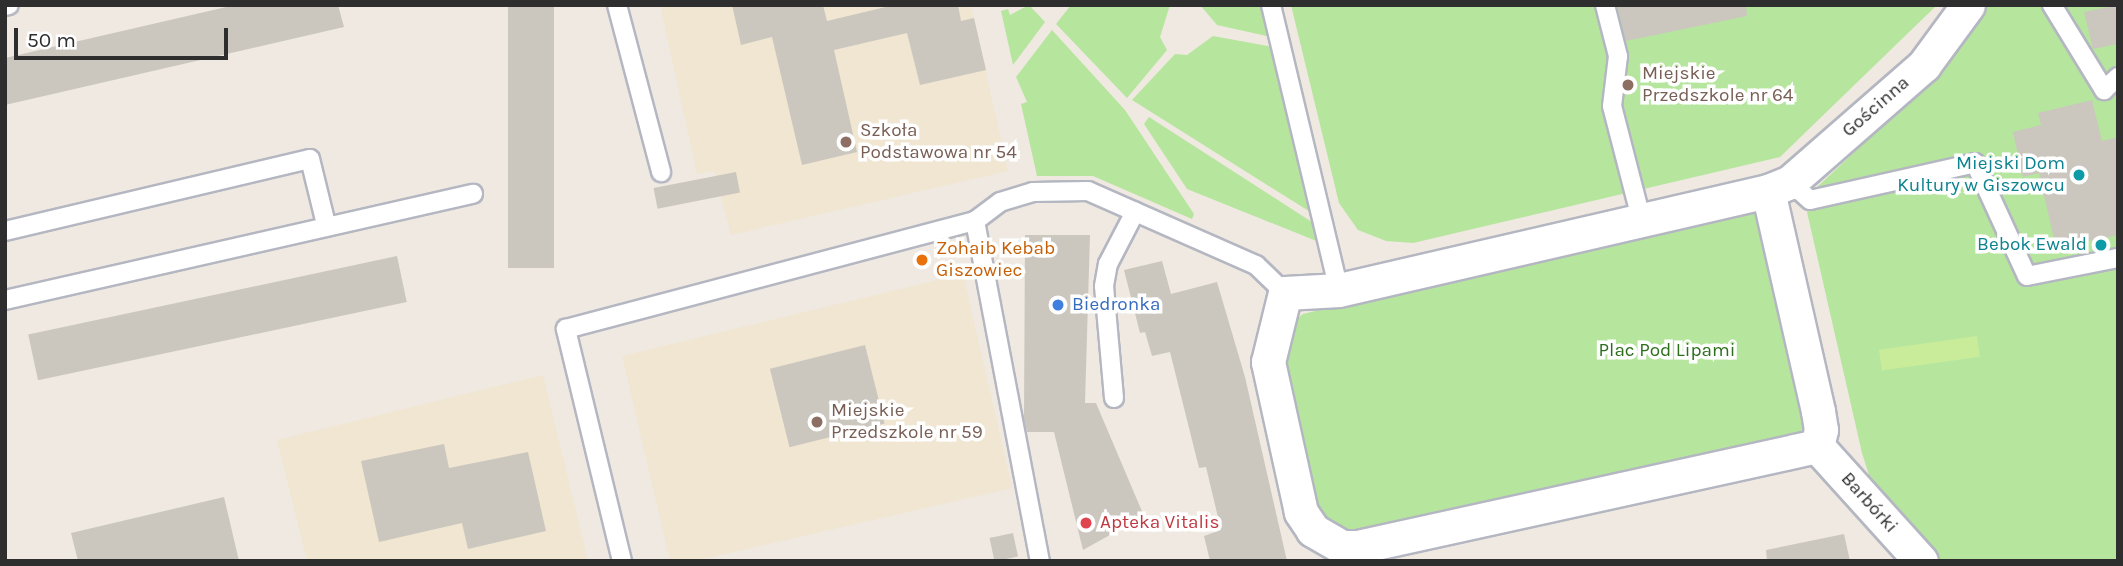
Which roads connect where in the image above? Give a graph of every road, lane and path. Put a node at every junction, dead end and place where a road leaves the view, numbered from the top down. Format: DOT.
graph roads {
  1 [pos="617,5"];
  2 [pos="1271,5"];
  3 [pos="1605,5"];
  4 [pos="1968,5"];
  5 [pos="2052,5"];
  6 [pos="2118,77"];
  7 [pos="661,172"];
  8 [pos="1779,186"];
  9 [pos="473,194"];
  10 [pos="1135,212"];
  11 [pos="975,220"];
  12 [pos="1642,222"];
  13 [pos="326,224"];
  14 [pos="5,230"];
  15 [pos="2118,258"];
  16 [pos="1339,290"];
  17 [pos="1285,293"];
  18 [pos="5,300"];
  19 [pos="1114,398"];
  20 [pos="1817,446"];
  21 [pos="622,561"];
  22 [pos="1040,561"];
  23 [pos="1921,561"];
  1 -- 7 [label="lane"];
  2 -- 16 [label="lane"];
  3 -- 12 [label="lane"];
  4 -- 8 [label="street, Gościnna"];
  5 -- 6 [label="lane"];
  8 -- 12 [label="street"];
  8 -- 15 [label="lane"];
  8 -- 20 [label="street"];
  9 -- 13 [label="lane"];
  10 -- 11 [label="lane"];
  10 -- 17 [label="lane"];
  10 -- 19 [label="lane"];
  11 -- 21 [label="lane"];
  11 -- 22 [label="lane"];
  12 -- 16 [label="street"];
  13 -- 14 [label="lane"];
  13 -- 18 [label="lane"];
  16 -- 17 [label="street"];
  17 -- 20 [label="street"];
  20 -- 23 [label="street, Barbórki"];
}
